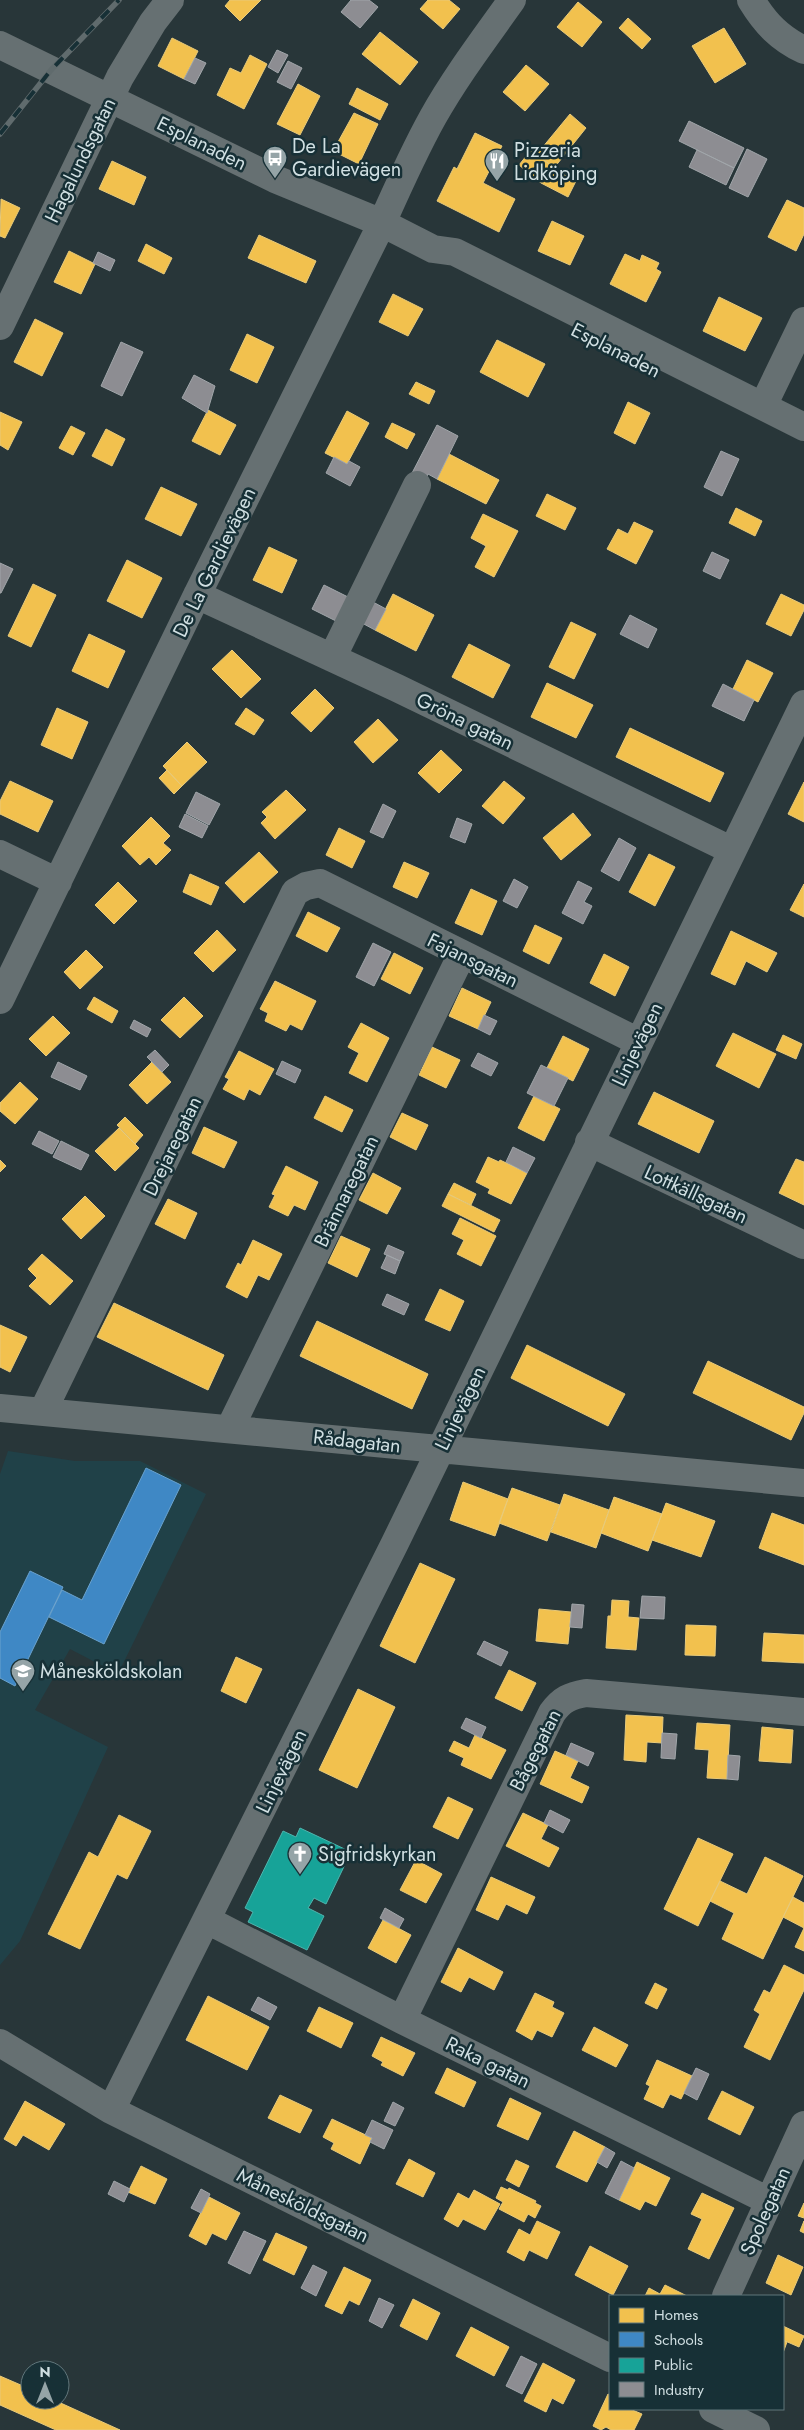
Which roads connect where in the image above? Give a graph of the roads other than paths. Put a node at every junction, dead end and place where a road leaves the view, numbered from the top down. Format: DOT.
graph roads {
  1 [pos="170,0"];
  2 [pos="512,0"];
  3 [pos="751,0"];
  4 [pos="0,45"];
  5 [pos="804,50"];
  6 [pos="111,98"];
  7 [pos="382,223"];
  8 [pos="433,249"];
  9 [pos="804,320"];
  10 [pos="0,326"];
  11 [pos="764,406"];
  12 [pos="804,427"];
  13 [pos="804,444"];
  14 [pos="417,485"];
  15 [pos="197,595"];
  16 [pos="332,658"];
  17 [pos="804,704"];
  18 [pos="731,850"];
  19 [pos="0,854"];
  20 [pos="58,882"];
  21 [pos="306,886"];
  22 [pos="462,954"];
  23 [pos="0,1000"];
  24 [pos="639,1042"];
  25 [pos="589,1142"];
  26 [pos="804,1245"];
  27 [pos="0,1408"];
  28 [pos="43,1411"];
  29 [pos="230,1428"];
  30 [pos="439,1450"];
  31 [pos="804,1483"];
  32 [pos="804,1712"];
  33 [pos="207,1920"];
  34 [pos="402,2020"];
  35 [pos="0,2043"];
  36 [pos="111,2110"];
  37 [pos="804,2126"];
  38 [pos="769,2200"];
  39 [pos="726,2295"];
  40 [pos="609,2358"];
  41 [pos="715,2410"];
  42 [pos="756,2430"];
  1 -- 6 [label="street, Hagalundsgatan"];
  2 -- 7 [label="street, De La Gardievägen"];
  3 -- 5 [label="street"];
  4 -- 6 [label="street, Esplanaden"];
  6 -- 7 [label="street, Esplanaden"];
  6 -- 10 [label="street, Hagalundsgatan"];
  7 -- 8 [label="street, Esplanaden"];
  7 -- 15 [label="street, De La Gardievägen"];
  8 -- 11 [label="street, Esplanaden"];
  8 -- 13 [label="street, Esplanaden"];
  9 -- 11 [label="street"];
  11 -- 12 [label="street, Esplanaden"];
  14 -- 16 [label="street"];
  15 -- 16 [label="street, Gröna gatan"];
  15 -- 20 [label="street, De La Gardievägen"];
  16 -- 18 [label="street, Gröna gatan"];
  17 -- 18 [label="street, Linjevägen"];
  18 -- 24 [label="street, Linjevägen"];
  19 -- 20 [label="street"];
  20 -- 23 [label="street, De La Gardievägen"];
  21 -- 22 [label="street, Fajansgatan"];
  21 -- 28 [label="street, Drejaregatan"];
  22 -- 24 [label="street, Fajansgatan"];
  22 -- 29 [label="street, Brännaregatan"];
  24 -- 25 [label="street, Linjevägen"];
  25 -- 26 [label="street, Lottkällsgatan"];
  25 -- 30 [label="street, Linjevägen"];
  27 -- 28 [label="street, Rådagatan"];
  28 -- 29 [label="street, Rådagatan"];
  29 -- 30 [label="street, Rådagatan"];
  30 -- 31 [label="street, Rådagatan"];
  30 -- 33 [label="street, Linjevägen"];
  32 -- 34 [label="street, Bågegatan"];
  33 -- 34 [label="street, Raka gatan"];
  33 -- 36 [label="street, Linjevägen"];
  34 -- 38 [label="street, Raka gatan"];
  35 -- 36 [label="street, Månesköldsgatan"];
  36 -- 40 [label="street, Månesköldsgatan"];
  37 -- 38 [label="street, Spolegatan"];
  38 -- 39 [label="street, Spolegatan"];
  41 -- 42 [label="street"];
}
